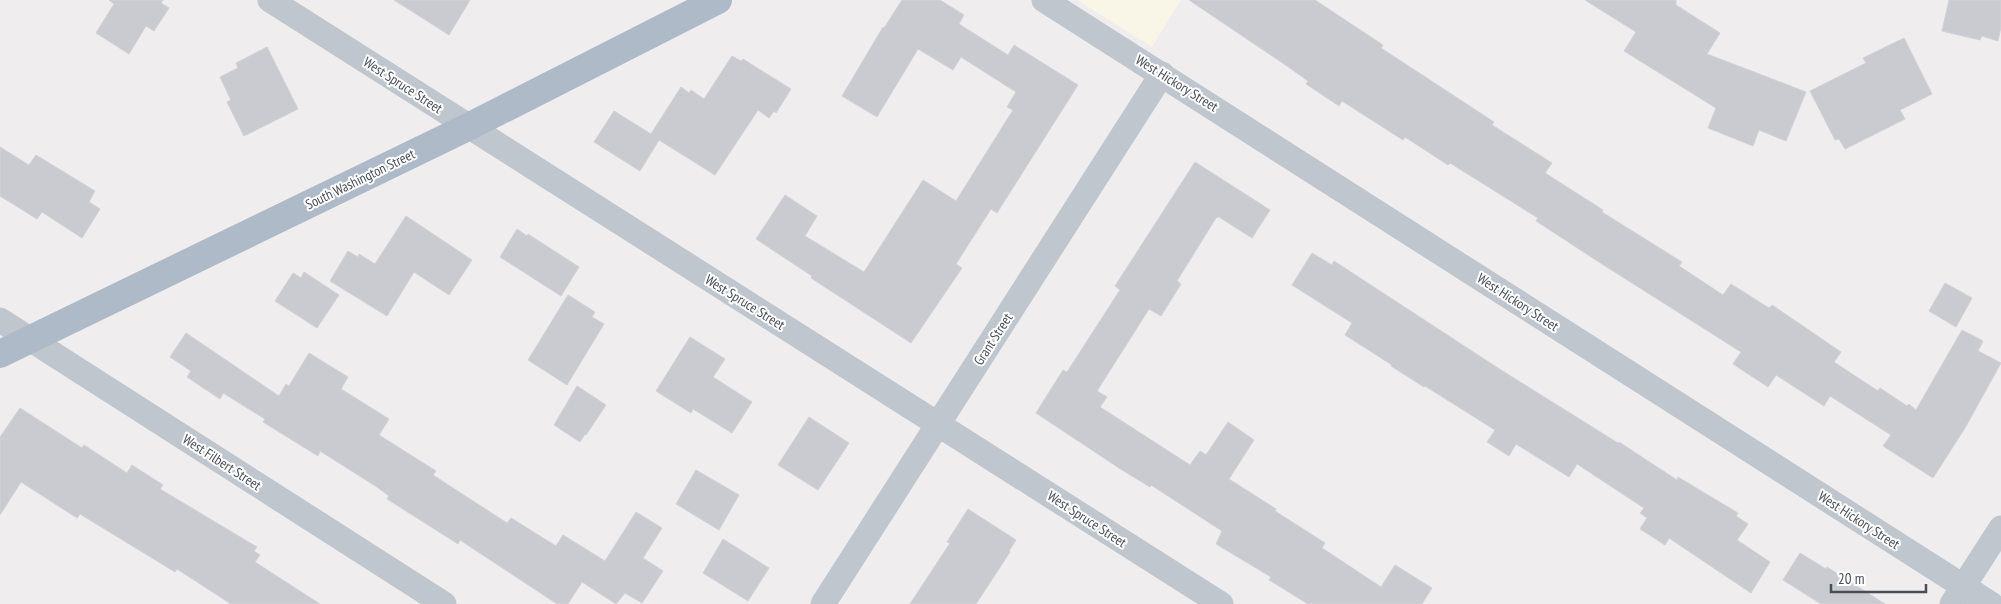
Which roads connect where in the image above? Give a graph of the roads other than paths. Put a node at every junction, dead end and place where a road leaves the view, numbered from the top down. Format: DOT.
graph roads {
  1 [pos="270,0"];
  2 [pos="718,0"];
  3 [pos="1044,0"];
  4 [pos="1162,74"];
  5 [pos="468,127"];
  6 [pos="0,320"];
  7 [pos="30,340"];
  8 [pos="0,354"];
  9 [pos="939,424"];
  10 [pos="2001,528"];
  11 [pos="1958,595"];
  12 [pos="444,604"];
  13 [pos="824,604"];
  14 [pos="1221,604"];
  15 [pos="1991,604"];
  1 -- 5 [label="street, West Spruce Street"];
  2 -- 5 [label="main road, South Washington Street"];
  3 -- 4 [label="street, West Hickory Street"];
  4 -- 9 [label="street, Grant Street"];
  4 -- 11 [label="street, West Hickory Street"];
  5 -- 7 [label="main road, South Washington Street"];
  5 -- 9 [label="street, West Spruce Street"];
  6 -- 7 [label="street, West Filbert Street"];
  7 -- 8 [label="main road, South Washington Street"];
  7 -- 12 [label="street, West Filbert Street"];
  9 -- 13 [label="street, Grant Street"];
  9 -- 14 [label="street, West Spruce Street"];
  10 -- 11 [label="street"];
  11 -- 15 [label="street, West Hickory Street"];
}
